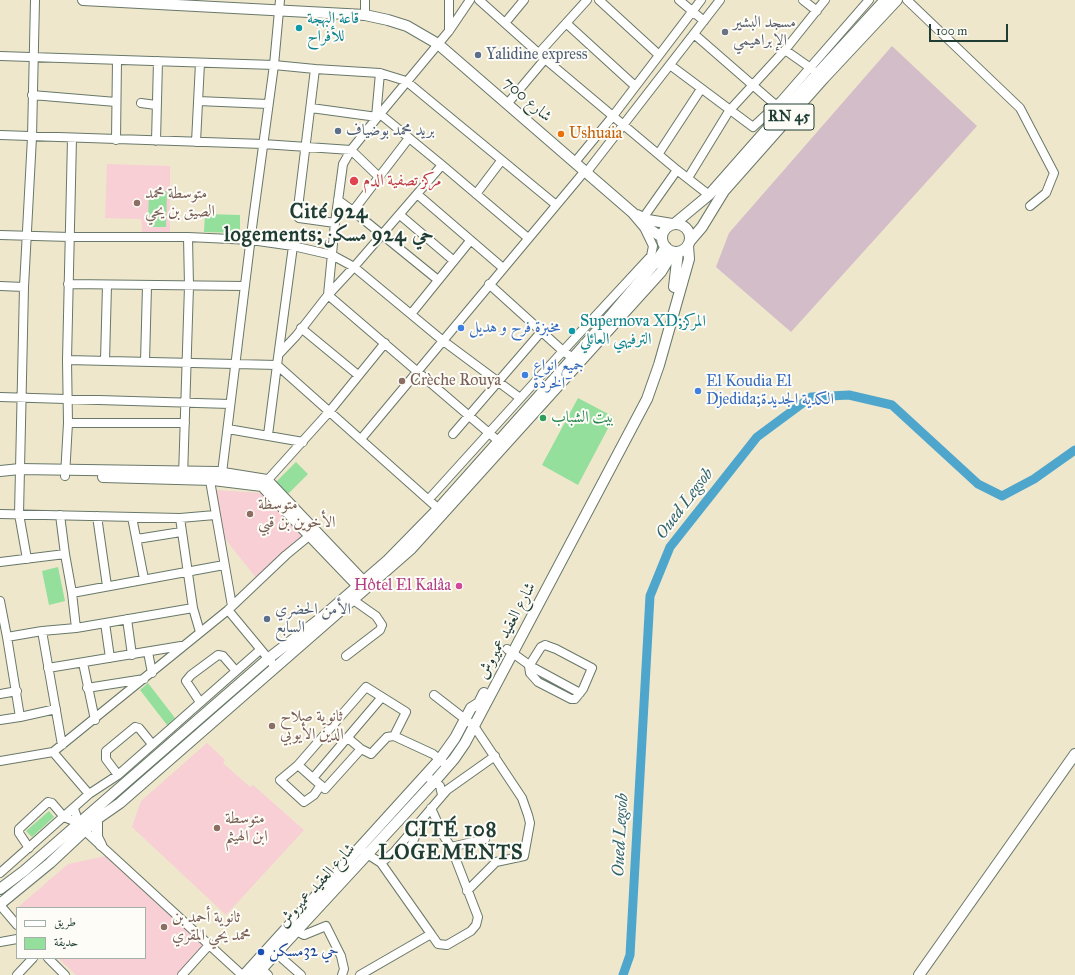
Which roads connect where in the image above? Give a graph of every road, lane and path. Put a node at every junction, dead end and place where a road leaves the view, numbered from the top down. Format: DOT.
graph roads {
  1 [pos="35,0"];
  2 [pos="83,0"];
  3 [pos="280,0"];
  4 [pos="365,0"];
  5 [pos="449,0"];
  6 [pos="470,0"];
  7 [pos="479,0"];
  8 [pos="524,0"];
  9 [pos="587,0"];
  10 [pos="599,0"];
  11 [pos="679,0"];
  12 [pos="701,0"];
  13 [pos="720,0"];
  14 [pos="803,0"];
  15 [pos="825,0"];
  16 [pos="869,0"];
  17 [pos="885,0"];
  18 [pos="897,0"];
  19 [pos="907,0"];
  20 [pos="116,1"];
  21 [pos="195,3"];
  22 [pos="692,11"];
  23 [pos="817,11"];
  24 [pos="280,12"];
  25 [pos="364,15"];
  26 [pos="704,21"];
  27 [pos="505,23"];
  28 [pos="566,23"];
  29 [pos="867,27"];
  30 [pos="449,31"];
  31 [pos="840,32"];
  32 [pos="694,34"];
  33 [pos="851,43"];
  34 [pos="438,44"];
  35 [pos="785,50"];
  36 [pos="539,53"];
  37 [pos="659,55"];
  38 [pos="0,56"];
  39 [pos="33,58"];
  40 [pos="545,59"];
  41 [pos="117,60"];
  42 [pos="158,61"];
  43 [pos="200,63"];
  44 [pos="670,65"];
  45 [pos="274,66"];
  46 [pos="809,67"];
  47 [pos="315,69"];
  48 [pos="380,73"];
  49 [pos="818,73"];
  50 [pos="406,80"];
  51 [pos="753,84"];
  52 [pos="635,86"];
  53 [pos="701,89"];
  54 [pos="32,95"];
  55 [pos="116,102"];
  56 [pos="198,102"];
  57 [pos="508,103"];
  58 [pos="141,104"];
  59 [pos="268,104"];
  60 [pos="156,105"];
  61 [pos="311,108"];
  62 [pos="779,108"];
  63 [pos="729,111"];
  64 [pos="378,116"];
  65 [pos="613,116"];
  66 [pos="624,125"];
  67 [pos="0,135"];
  68 [pos="32,136"];
  69 [pos="72,138"];
  70 [pos="409,138"];
  71 [pos="116,140"];
  72 [pos="156,141"];
  73 [pos="196,142"];
  74 [pos="263,144"];
  75 [pos="306,147"];
  76 [pos="351,150"];
  77 [pos="659,153"];
  78 [pos="502,161"];
  79 [pos="575,162"];
  80 [pos="442,165"];
  81 [pos="677,170"];
  82 [pos="585,172"];
  83 [pos="379,177"];
  84 [pos="688,178"];
  85 [pos="417,194"];
  86 [pos="476,194"];
  87 [pos="709,195"];
  88 [pos="338,200"];
  89 [pos="555,204"];
  90 [pos="1030,206"];
  91 [pos="353,211"];
  92 [pos="400,215"];
  93 [pos="642,220"];
  94 [pos="335,223"];
  95 [pos="673,224"];
  96 [pos="702,227"];
  97 [pos="0,235"];
  98 [pos="382,235"];
  99 [pos="26,236"];
  100 [pos="70,237"];
  101 [pos="188,237"];
  102 [pos="662,237"];
  103 [pos="528,238"];
  104 [pos="251,240"];
  105 [pos="470,241"];
  106 [pos="689,243"];
  107 [pos="292,246"];
  108 [pos="672,250"];
  109 [pos="332,255"];
  110 [pos="689,259"];
  111 [pos="454,261"];
  112 [pos="354,267"];
  113 [pos="503,268"];
  114 [pos="661,272"];
  115 [pos="676,279"];
  116 [pos="438,280"];
  117 [pos="68,284"];
  118 [pos="489,284"];
  119 [pos="107,285"];
  120 [pos="0,286"];
  121 [pos="147,286"];
  122 [pos="189,286"];
  123 [pos="245,286"];
  124 [pos="24,287"];
  125 [pos="328,295"];
  126 [pos="411,314"];
  127 [pos="301,328"];
  128 [pos="541,332"];
  129 [pos="442,340"];
  130 [pos="385,343"];
  131 [pos="563,351"];
  132 [pos="279,354"];
  133 [pos="573,358"];
  134 [pos="67,360"];
  135 [pos="105,360"];
  136 [pos="145,362"];
  137 [pos="187,363"];
  138 [pos="235,364"];
  139 [pos="277,365"];
  140 [pos="416,370"];
  141 [pos="358,376"];
  142 [pos="499,382"];
  143 [pos="0,397"];
  144 [pos="22,397"];
  145 [pos="520,398"];
  146 [pos="68,400"];
  147 [pos="185,404"];
  148 [pos="230,404"];
  149 [pos="329,412"];
  150 [pos="468,416"];
  151 [pos="68,423"];
  152 [pos="184,423"];
  153 [pos="228,429"];
  154 [pos="488,433"];
  155 [pos="453,434"];
  156 [pos="268,435"];
  157 [pos="361,439"];
  158 [pos="303,442"];
  159 [pos="501,443"];
  160 [pos="4,471"];
  161 [pos="20,472"];
  162 [pos="65,473"];
  163 [pos="222,473"];
  164 [pos="183,475"];
  165 [pos="209,476"];
  166 [pos="265,483"];
  167 [pos="429,499"];
  168 [pos="442,511"];
  169 [pos="0,514"];
  170 [pos="19,514"];
  171 [pos="60,515"];
  172 [pos="215,515"];
  173 [pos="97,516"];
  174 [pos="132,517"];
  175 [pos="180,518"];
  176 [pos="181,532"];
  177 [pos="312,534"];
  178 [pos="137,539"];
  179 [pos="65,554"];
  180 [pos="559,558"];
  181 [pos="27,559"];
  182 [pos="0,562"];
  183 [pos="224,566"];
  184 [pos="188,571"];
  185 [pos="144,579"];
  186 [pos="361,584"];
  187 [pos="107,586"];
  188 [pos="72,593"];
  189 [pos="350,598"];
  190 [pos="0,601"];
  191 [pos="193,608"];
  192 [pos="230,608"];
  193 [pos="127,619"];
  194 [pos="105,623"];
  195 [pos="76,628"];
  196 [pos="42,631"];
  197 [pos="200,632"];
  198 [pos="8,636"];
  199 [pos="183,646"];
  200 [pos="260,650"];
  201 [pos="510,651"];
  202 [pos="148,652"];
  203 [pos="132,655"];
  204 [pos="346,656"];
  205 [pos="110,658"];
  206 [pos="269,658"];
  207 [pos="83,663"];
  208 [pos="529,666"];
  209 [pos="48,668"];
  210 [pos="276,668"];
  211 [pos="236,671"];
  212 [pos="152,673"];
  213 [pos="145,679"];
  214 [pos="243,681"];
  215 [pos="87,688"];
  216 [pos="250,689"];
  217 [pos="16,691"];
  218 [pos="0,694"];
  219 [pos="434,695"];
  220 [pos="382,697"];
  221 [pos="200,702"];
  222 [pos="56,709"];
  223 [pos="20,717"];
  224 [pos="465,719"];
  225 [pos="0,720"];
  226 [pos="95,720"];
  227 [pos="474,726"];
  228 [pos="394,736"];
  229 [pos="348,738"];
  230 [pos="152,744"];
  231 [pos="62,745"];
  232 [pos="362,750"];
  233 [pos="53,752"];
  234 [pos="1075,754"];
  235 [pos="495,756"];
  236 [pos="440,759"];
  237 [pos="0,761"];
  238 [pos="298,765"];
  239 [pos="448,767"];
  240 [pos="426,775"];
  241 [pos="118,776"];
  242 [pos="313,778"];
  243 [pos="437,784"];
  244 [pos="321,785"];
  245 [pos="452,786"];
  246 [pos="89,794"];
  247 [pos="442,795"];
  248 [pos="431,808"];
  249 [pos="74,809"];
  250 [pos="64,817"];
  251 [pos="97,819"];
  252 [pos="79,823"];
  253 [pos="85,831"];
  254 [pos="485,839"];
  255 [pos="101,845"];
  256 [pos="451,847"];
  257 [pos="29,848"];
  258 [pos="363,852"];
  259 [pos="381,863"];
  260 [pos="1,869"];
  261 [pos="344,871"];
  262 [pos="0,889"];
  263 [pos="467,891"];
  264 [pos="0,905"];
  265 [pos="16,924"];
  266 [pos="296,931"];
  267 [pos="431,934"];
  268 [pos="16,939"];
  269 [pos="0,942"];
  270 [pos="210,944"];
  271 [pos="276,953"];
  272 [pos="32,959"];
  273 [pos="49,959"];
  274 [pos="262,973"];
  275 [pos="239,974"];
  276 [pos="17,975"];
  277 [pos="65,975"];
  278 [pos="182,975"];
  279 [pos="301,975"];
  280 [pos="342,975"];
  281 [pos="360,975"];
  282 [pos="920,975"];
  1 -- 39 [label="street"];
  2 -- 20 [label="main road, شارع 700"];
  3 -- 24 [label="street"];
  4 -- 25 [label="street"];
  5 -- 30 [label="street"];
  6 -- 30 [label="street"];
  7 -- 27 [label="street"];
  8 -- 27 [label="street"];
  9 -- 28 [label="street"];
  10 -- 37 [label="street"];
  11 -- 22 [label="street"];
  12 -- 22 [label="street"];
  13 -- 26 [label="street"];
  14 -- 23 [label="street"];
  15 -- 23 [label="street"];
  16 -- 31 [label="street"];
  17 -- 29 [label="main road, RN 45"];
  18 -- 29 [label="main road, RN 45"];
  19 -- 90 [label="street"];
  20 -- 21 [label="main road, شارع 700"];
  21 -- 24 [label="main road, شارع 700"];
  22 -- 26 [label="street"];
  22 -- 37 [label="street"];
  23 -- 35 [label="street"];
  24 -- 25 [label="main road, شارع 700"];
  24 -- 45 [label="street"];
  25 -- 34 [label="main road, شارع 700"];
  26 -- 32 [label="street"];
  27 -- 36 [label="street"];
  28 -- 36 [label="street"];
  28 -- 52 [label="street"];
  29 -- 33 [label="main road, RN 45"];
  30 -- 34 [label="street"];
  31 -- 33 [label="street"];
  31 -- 46 [label="street"];
  32 -- 44 [label="street"];
  32 -- 51 [label="street"];
  33 -- 49 [label="main road, RN 45"];
  33 -- 96 [label="main road, RN 45"];
  34 -- 50 [label="street"];
  34 -- 57 [label="main road, شارع 700"];
  35 -- 46 [label="street"];
  35 -- 51 [label="street"];
  36 -- 40 [label="street"];
  37 -- 52 [label="street"];
  38 -- 39 [label="street"];
  39 -- 41 [label="street"];
  39 -- 54 [label="street"];
  40 -- 57 [label="street"];
  40 -- 65 [label="street"];
  41 -- 42 [label="street"];
  41 -- 55 [label="street"];
  42 -- 43 [label="street"];
  42 -- 60 [label="street"];
  43 -- 45 [label="street"];
  43 -- 56 [label="street"];
  44 -- 53 [label="street"];
  44 -- 66 [label="street"];
  45 -- 47 [label="street"];
  45 -- 59 [label="street"];
  46 -- 49 [label="street"];
  46 -- 62 [label="street"];
  47 -- 48 [label="street"];
  47 -- 61 [label="street"];
  48 -- 50 [label="street"];
  48 -- 64 [label="street"];
  49 -- 62 [label="main road, RN 45"];
  50 -- 64 [label="street"];
  50 -- 78 [label="street"];
  51 -- 62 [label="street"];
  51 -- 63 [label="street"];
  52 -- 65 [label="street"];
  53 -- 63 [label="street"];
  53 -- 77 [label="street"];
  54 -- 55 [label="street"];
  54 -- 68 [label="street"];
  55 -- 71 [label="street"];
  56 -- 59 [label="street"];
  56 -- 73 [label="street"];
  57 -- 79 [label="main road, شارع 700"];
  58 -- 60 [label="street"];
  59 -- 74 [label="street"];
  60 -- 72 [label="street"];
  61 -- 64 [label="street"];
  61 -- 75 [label="street"];
  62 -- 63 [label="street"];
  62 -- 87 [label="main road, RN 45"];
  63 -- 84 [label="street"];
  64 -- 70 [label="street"];
  64 -- 76 [label="street"];
  65 -- 66 [label="street"];
  65 -- 79 [label="street"];
  66 -- 77 [label="street"];
  66 -- 82 [label="street"];
  67 -- 68 [label="street"];
  68 -- 69 [label="street"];
  68 -- 99 [label="street"];
  69 -- 71 [label="street"];
  69 -- 100 [label="street"];
  70 -- 80 [label="street"];
  70 -- 83 [label="street"];
  71 -- 72 [label="street"];
  72 -- 73 [label="street"];
  73 -- 74 [label="street"];
  74 -- 75 [label="street"];
  74 -- 104 [label="street"];
  75 -- 76 [label="street"];
  75 -- 94 [label="street"];
  76 -- 83 [label="street"];
  76 -- 88 [label="street"];
  77 -- 81 [label="street"];
  78 -- 86 [label="street"];
  78 -- 89 [label="street"];
  79 -- 82 [label="main road, شارع 700"];
  80 -- 85 [label="street"];
  80 -- 86 [label="street"];
  81 -- 84 [label="street"];
  81 -- 93 [label="street"];
  82 -- 89 [label="street"];
  82 -- 93 [label="main road, شارع 700"];
  83 -- 91 [label="street"];
  84 -- 87 [label="street"];
  85 -- 92 [label="street"];
  85 -- 105 [label="street"];
  86 -- 103 [label="street"];
  87 -- 95 [label="main road, RN 45"];
  88 -- 91 [label="street"];
  88 -- 94 [label="street"];
  89 -- 103 [label="street"];
  91 -- 98 [label="street"];
  92 -- 98 [label="street"];
  92 -- 111 [label="street"];
  93 -- 95 [label="main road"];
  93 -- 102 [label="main road"];
  93 -- 131 [label="street"];
  94 -- 109 [label="street"];
  95 -- 102 [label="main road"];
  95 -- 106 [label="main road"];
  96 -- 106 [label="main road, RN 45"];
  96 -- 110 [label="main road"];
  97 -- 99 [label="street"];
  98 -- 112 [label="street"];
  98 -- 116 [label="street"];
  99 -- 100 [label="street"];
  99 -- 124 [label="street"];
  100 -- 101 [label="street"];
  100 -- 117 [label="street"];
  101 -- 104 [label="street"];
  101 -- 122 [label="street"];
  102 -- 108 [label="main road"];
  103 -- 113 [label="street"];
  104 -- 107 [label="street"];
  104 -- 123 [label="street"];
  105 -- 111 [label="street"];
  105 -- 113 [label="street"];
  106 -- 108 [label="main road"];
  106 -- 110 [label="main road, شارع العقيد عميروش"];
  107 -- 109 [label="street"];
  107 -- 132 [label="street"];
  108 -- 114 [label="main road"];
  108 -- 115 [label="main road, شارع العقيد عميروش"];
  108 -- 133 [label="main road"];
  109 -- 112 [label="street"];
  109 -- 125 [label="street"];
  110 -- 180 [label="main road, شارع العقيد عميروش"];
  111 -- 116 [label="street"];
  112 -- 125 [label="street"];
  112 -- 126 [label="street"];
  113 -- 118 [label="street"];
  114 -- 115 [label="main road"];
  114 -- 159 [label="main road"];
  115 -- 180 [label="main road, شارع العقيد عميروش"];
  116 -- 126 [label="street"];
  117 -- 119 [label="street"];
  117 -- 134 [label="street"];
  118 -- 128 [label="street"];
  118 -- 129 [label="street"];
  119 -- 121 [label="street"];
  119 -- 135 [label="street"];
  120 -- 124 [label="street"];
  121 -- 122 [label="street"];
  121 -- 136 [label="street"];
  122 -- 123 [label="street"];
  122 -- 137 [label="street"];
  123 -- 138 [label="street"];
  124 -- 144 [label="street"];
  125 -- 127 [label="street"];
  125 -- 130 [label="street"];
  126 -- 129 [label="street"];
  127 -- 132 [label="street"];
  127 -- 141 [label="street"];
  128 -- 131 [label="street"];
  128 -- 142 [label="street"];
  129 -- 140 [label="street"];
  129 -- 142 [label="street"];
  130 -- 140 [label="street"];
  130 -- 141 [label="street"];
  131 -- 133 [label="street"];
  131 -- 145 [label="street"];
  132 -- 139 [label="street"];
  133 -- 159 [label="main road"];
  134 -- 135 [label="street"];
  134 -- 146 [label="street"];
  135 -- 136 [label="street"];
  136 -- 137 [label="street"];
  137 -- 138 [label="street"];
  137 -- 147 [label="street"];
  138 -- 139 [label="street"];
  138 -- 148 [label="street"];
  139 -- 149 [label="street"];
  139 -- 156 [label="street"];
  140 -- 150 [label="street"];
  140 -- 157 [label="street"];
  141 -- 149 [label="street"];
  142 -- 145 [label="street"];
  142 -- 150 [label="street"];
  143 -- 144 [label="street"];
  144 -- 146 [label="street"];
  144 -- 161 [label="street"];
  145 -- 154 [label="street"];
  146 -- 147 [label="street"];
  146 -- 151 [label="street"];
  147 -- 148 [label="street"];
  147 -- 152 [label="street"];
  148 -- 153 [label="street"];
  149 -- 157 [label="street"];
  149 -- 158 [label="street"];
  150 -- 154 [label="street"];
  150 -- 155 [label="street"];
  151 -- 152 [label="street"];
  151 -- 162 [label="street"];
  152 -- 164 [label="street"];
  153 -- 156 [label="street"];
  153 -- 163 [label="street"];
  154 -- 159 [label="street"];
  154 -- 167 [label="street"];
  156 -- 158 [label="street"];
  157 -- 167 [label="street"];
  158 -- 166 [label="street"];
  159 -- 168 [label="main road"];
  160 -- 161 [label="main road"];
  161 -- 162 [label="main road"];
  161 -- 170 [label="street"];
  162 -- 164 [label="main road"];
  163 -- 165 [label="main road"];
  163 -- 166 [label="main road"];
  164 -- 165 [label="main road"];
  165 -- 166 [label="main road"];
  165 -- 172 [label="street"];
  166 -- 177 [label="main road"];
  167 -- 168 [label="street"];
  168 -- 186 [label="main road"];
  168 -- 189 [label="main road"];
  169 -- 170 [label="street"];
  170 -- 171 [label="street"];
  170 -- 181 [label="street"];
  171 -- 173 [label="street"];
  171 -- 179 [label="street"];
  172 -- 175 [label="street"];
  172 -- 183 [label="street"];
  173 -- 174 [label="street"];
  173 -- 187 [label="street"];
  174 -- 175 [label="street"];
  174 -- 178 [label="street"];
  175 -- 176 [label="street"];
  176 -- 178 [label="street"];
  176 -- 184 [label="street"];
  177 -- 186 [label="main road"];
  177 -- 192 [label="street"];
  178 -- 185 [label="street"];
  179 -- 181 [label="street"];
  179 -- 188 [label="street"];
  180 -- 201 [label="main road, شارع العقيد عميروش"];
  181 -- 182 [label="street"];
  183 -- 184 [label="street"];
  183 -- 192 [label="street"];
  184 -- 185 [label="street"];
  184 -- 191 [label="street"];
  185 -- 187 [label="street"];
  186 -- 189 [label="main road"];
  187 -- 188 [label="street"];
  188 -- 195 [label="street"];
  189 -- 204 [label="street"];
  189 -- 206 [label="main road"];
  189 -- 210 [label="main road"];
  190 -- 198 [label="street"];
  191 -- 193 [label="street"];
  191 -- 197 [label="street"];
  192 -- 197 [label="street"];
  192 -- 200 [label="street"];
  193 -- 194 [label="street"];
  193 -- 203 [label="street"];
  194 -- 195 [label="street"];
  194 -- 205 [label="street"];
  195 -- 196 [label="street"];
  196 -- 198 [label="street"];
  196 -- 209 [label="street"];
  197 -- 199 [label="street"];
  198 -- 217 [label="street"];
  199 -- 202 [label="street"];
  199 -- 212 [label="street"];
  200 -- 206 [label="street"];
  200 -- 211 [label="street"];
  201 -- 208 [label="street"];
  201 -- 224 [label="main road, شارع العقيد عميروش"];
  201 -- 227 [label="main road, شارع العقيد عميروش"];
  202 -- 203 [label="street"];
  202 -- 212 [label="street"];
  203 -- 205 [label="street"];
  205 -- 207 [label="street"];
  206 -- 210 [label="street"];
  206 -- 214 [label="main road"];
  207 -- 209 [label="street"];
  207 -- 215 [label="street"];
  208 -- 208 [label="street"];
  209 -- 222 [label="street"];
  210 -- 216 [label="main road"];
  211 -- 221 [label="street"];
  211 -- 221 [label="street"];
  212 -- 213 [label="street"];
  213 -- 215 [label="street"];
  213 -- 226 [label="street"];
  214 -- 216 [label="main road"];
  214 -- 252 [label="main road"];
  215 -- 226 [label="street"];
  216 -- 251 [label="main road"];
  217 -- 218 [label="street"];
  217 -- 223 [label="street"];
  219 -- 224 [label="street"];
  220 -- 228 [label="street"];
  220 -- 229 [label="street"];
  220 -- 238 [label="street"];
  221 -- 230 [label="street"];
  222 -- 223 [label="street"];
  222 -- 231 [label="street"];
  223 -- 225 [label="street"];
  224 -- 227 [label="street"];
  224 -- 236 [label="main road, شارع العقيد عميروش"];
  226 -- 231 [label="street"];
  227 -- 235 [label="street"];
  227 -- 239 [label="main road, شارع العقيد عميروش"];
  228 -- 232 [label="street"];
  228 -- 236 [label="street"];
  229 -- 232 [label="street"];
  229 -- 242 [label="street"];
  230 -- 241 [label="street"];
  230 -- 241 [label="street"];
  231 -- 233 [label="street"];
  232 -- 244 [label="street"];
  233 -- 237 [label="street"];
  233 -- 246 [label="street"];
  234 -- 282 [label="main road"];
  235 -- 245 [label="street"];
  235 -- 263 [label="street"];
  236 -- 239 [label="street"];
  236 -- 240 [label="main road, شارع العقيد عميروش"];
  238 -- 242 [label="street"];
  238 -- 244 [label="street"];
  239 -- 243 [label="main road, شارع العقيد عميروش"];
  240 -- 243 [label="street"];
  240 -- 258 [label="main road, شارع العقيد عميروش"];
  241 -- 246 [label="street"];
  242 -- 244 [label="street"];
  243 -- 245 [label="street"];
  243 -- 247 [label="street"];
  243 -- 258 [label="main road, شارع العقيد عميروش"];
  245 -- 247 [label="street"];
  246 -- 249 [label="street"];
  247 -- 248 [label="street"];
  248 -- 256 [label="street"];
  248 -- 259 [label="street"];
  249 -- 250 [label="street"];
  249 -- 252 [label="street"];
  250 -- 252 [label="street"];
  250 -- 257 [label="street"];
  250 -- 257 [label="street"];
  251 -- 253 [label="main road"];
  251 -- 255 [label="main road"];
  252 -- 253 [label="street"];
  252 -- 262 [label="main road"];
  253 -- 255 [label="street"];
  253 -- 264 [label="main road"];
  254 -- 256 [label="street"];
  255 -- 270 [label="street"];
  256 -- 263 [label="street"];
  257 -- 260 [label="street"];
  258 -- 259 [label="street"];
  258 -- 261 [label="main road, شارع العقيد عميروش"];
  259 -- 267 [label="street"];
  261 -- 266 [label="main road, شارع العقيد عميروش"];
  261 -- 275 [label="main road, شارع العقيد عميروش"];
  263 -- 267 [label="street"];
  264 -- 265 [label="street"];
  266 -- 271 [label="main road, شارع العقيد عميروش"];
  266 -- 280 [label="street"];
  267 -- 281 [label="street"];
  268 -- 269 [label="street"];
  270 -- 275 [label="street"];
  270 -- 278 [label="street"];
  271 -- 274 [label="main road, شارع العقيد عميروش"];
  271 -- 279 [label="street"];
  272 -- 276 [label="street"];
  273 -- 277 [label="street"];
}
